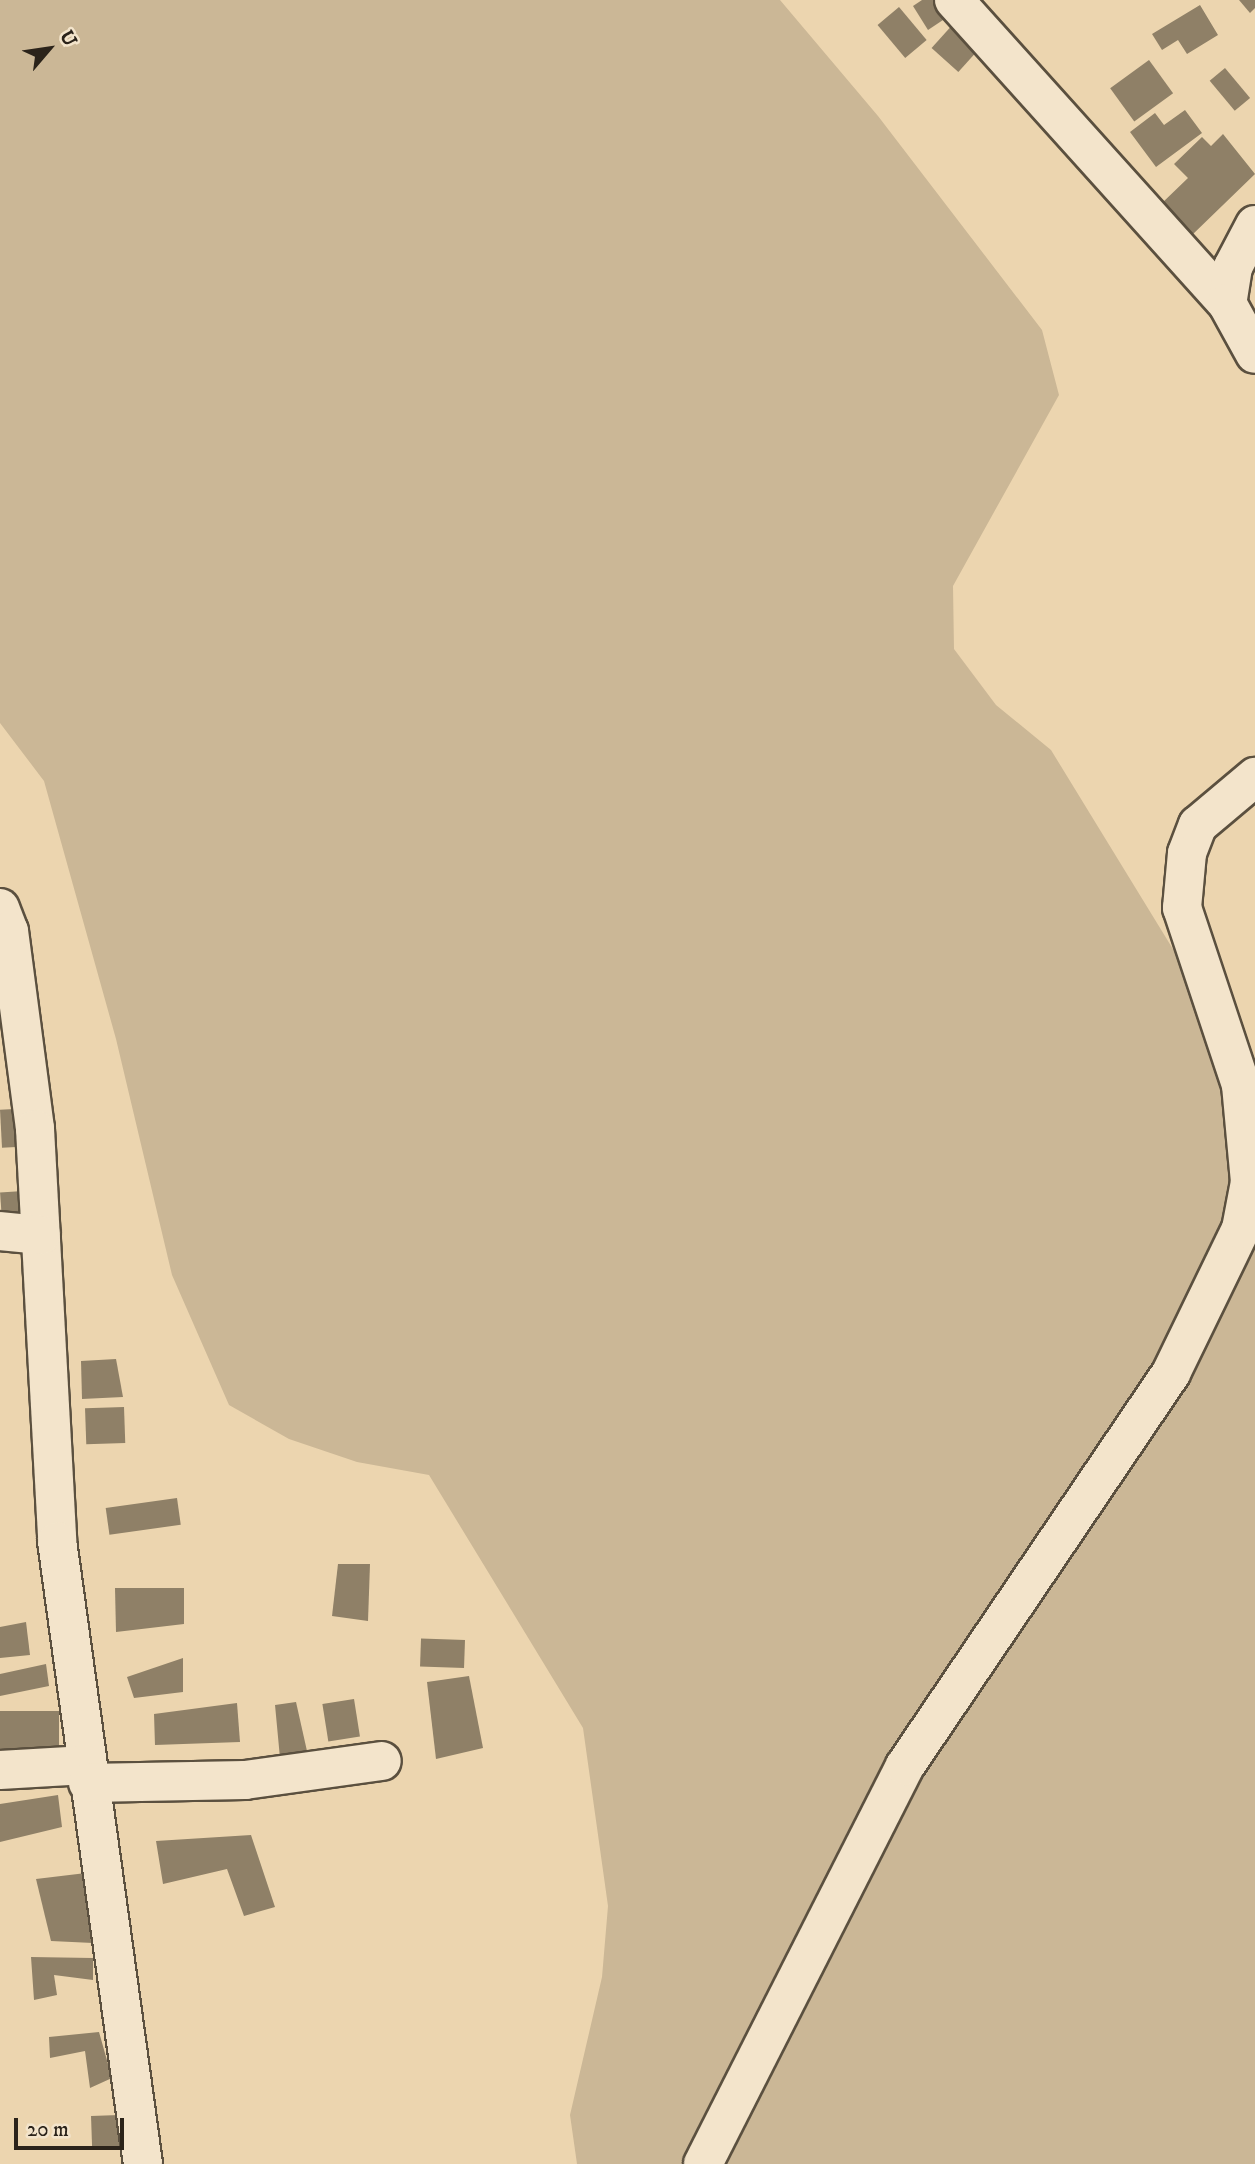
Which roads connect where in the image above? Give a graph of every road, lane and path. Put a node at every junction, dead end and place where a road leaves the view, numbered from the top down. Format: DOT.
graph roads {
  1 [pos="954,0"];
  2 [pos="1255,225"];
  3 [pos="1227,303"];
  4 [pos="1255,354"];
  5 [pos="1255,777"];
  6 [pos="0,908"];
  7 [pos="0,1231"];
  8 [pos="41,1235"];
  9 [pos="382,1761"];
  10 [pos="0,1770"];
  11 [pos="87,1774"];
  12 [pos="143,2164"];
  13 [pos="703,2164"];
  1 -- 3 [label="street"];
  2 -- 3 [label="street"];
  3 -- 4 [label="street"];
  5 -- 13 [label="street"];
  6 -- 8 [label="street"];
  7 -- 8 [label="street"];
  8 -- 11 [label="street"];
  9 -- 11 [label="street"];
  10 -- 11 [label="street"];
  11 -- 12 [label="street"];
}
